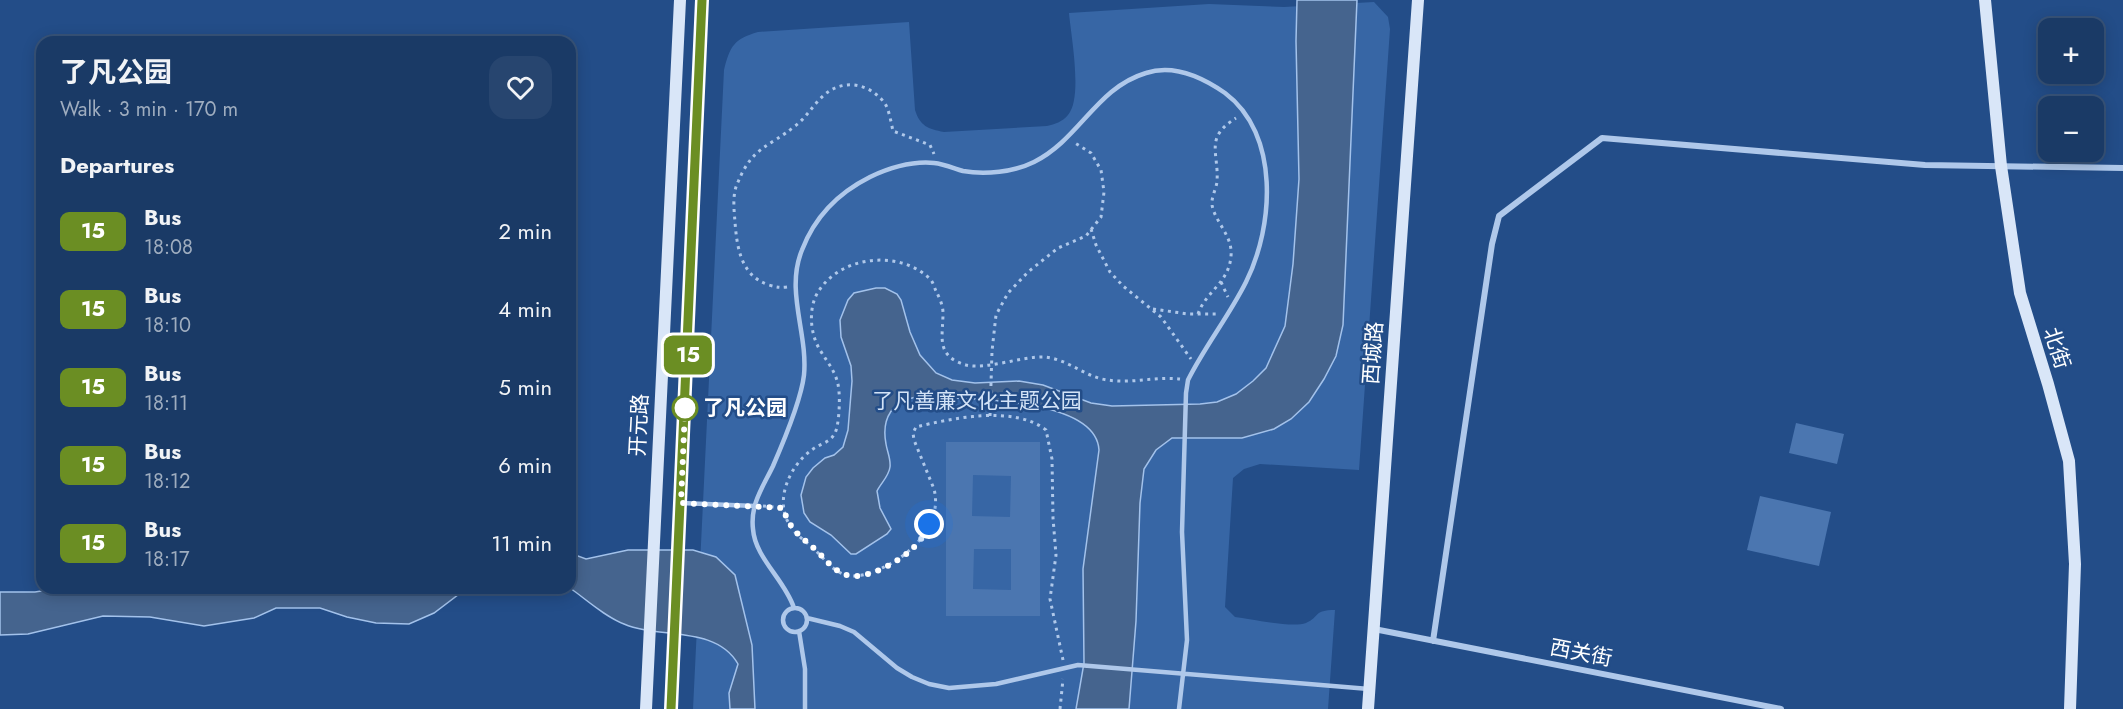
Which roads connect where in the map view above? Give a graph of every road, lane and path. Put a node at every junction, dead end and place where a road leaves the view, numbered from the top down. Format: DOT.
graph roads {
  1 [pos="682,0"];
  2 [pos="702,0"];
  3 [pos="710,0"];
  4 [pos="1418,0"];
  5 [pos="1985,0"];
  6 [pos="1245,112"];
  7 [pos="1068,138"];
  8 [pos="937,163"];
  9 [pos="2001,166"];
  10 [pos="2123,168"];
  11 [pos="1091,229"];
  12 [pos="795,286"];
  13 [pos="1151,309"];
  14 [pos="1228,313"];
  15 [pos="1198,314"];
  16 [pos="991,364"];
  17 [pos="1195,366"];
  18 [pos="1188,380"];
  19 [pos="990,416"];
  20 [pos="681,503"];
  21 [pos="755,506"];
  22 [pos="783,508"];
  23 [pos="794,608"];
  24 [pos="807,618"];
  25 [pos="1374,629"];
  26 [pos="799,631"];
  27 [pos="1433,641"];
  28 [pos="1063,667"];
  29 [pos="1184,673"];
  30 [pos="1369,689"];
  31 [pos="646,709"];
  32 [pos="671,709"];
  33 [pos="805,709"];
  34 [pos="1060,709"];
  35 [pos="1179,709"];
  36 [pos="1368,709"];
  37 [pos="1781,709"];
  38 [pos="2070,709"];
  1 -- 2 [label="street"];
  1 -- 31 [label="street, 开元路"];
  2 -- 3 [label="street"];
  2 -- 20 [label="street"];
  4 -- 25 [label="street, 西城路"];
  5 -- 9 [label="street, 北街"];
  6 -- 7 [label="lane"];
  6 -- 14 [label="lane"];
  6 -- 15 [label="path"];
  7 -- 8 [label="lane"];
  7 -- 11 [label="path"];
  8 -- 12 [label="lane"];
  8 -- 12 [label="path"];
  9 -- 10 [label="street"];
  9 -- 27 [label="street"];
  9 -- 38 [label="street, 北街"];
  11 -- 13 [label="path"];
  11 -- 16 [label="path"];
  12 -- 21 [label="lane"];
  13 -- 15 [label="path"];
  13 -- 17 [label="path"];
  14 -- 15 [label="path"];
  14 -- 17 [label="lane"];
  16 -- 18 [label="path"];
  16 -- 19 [label="path"];
  16 -- 22 [label="path"];
  17 -- 18 [label="lane"];
  18 -- 29 [label="lane"];
  19 -- 22 [label="path"];
  19 -- 28 [label="path"];
  20 -- 21 [label="lane"];
  20 -- 32 [label="street"];
  21 -- 22 [label="path"];
  21 -- 23 [label="lane"];
  23 -- 24 [label="lane"];
  23 -- 26 [label="lane"];
  24 -- 26 [label="lane"];
  24 -- 28 [label="lane"];
  25 -- 27 [label="street, 西关街"];
  25 -- 30 [label="street, 西城路"];
  26 -- 33 [label="lane"];
  27 -- 37 [label="street, 西关街"];
  28 -- 29 [label="lane"];
  28 -- 34 [label="path"];
  29 -- 30 [label="lane"];
  29 -- 35 [label="lane"];
  30 -- 36 [label="street, 西城路"];
}
